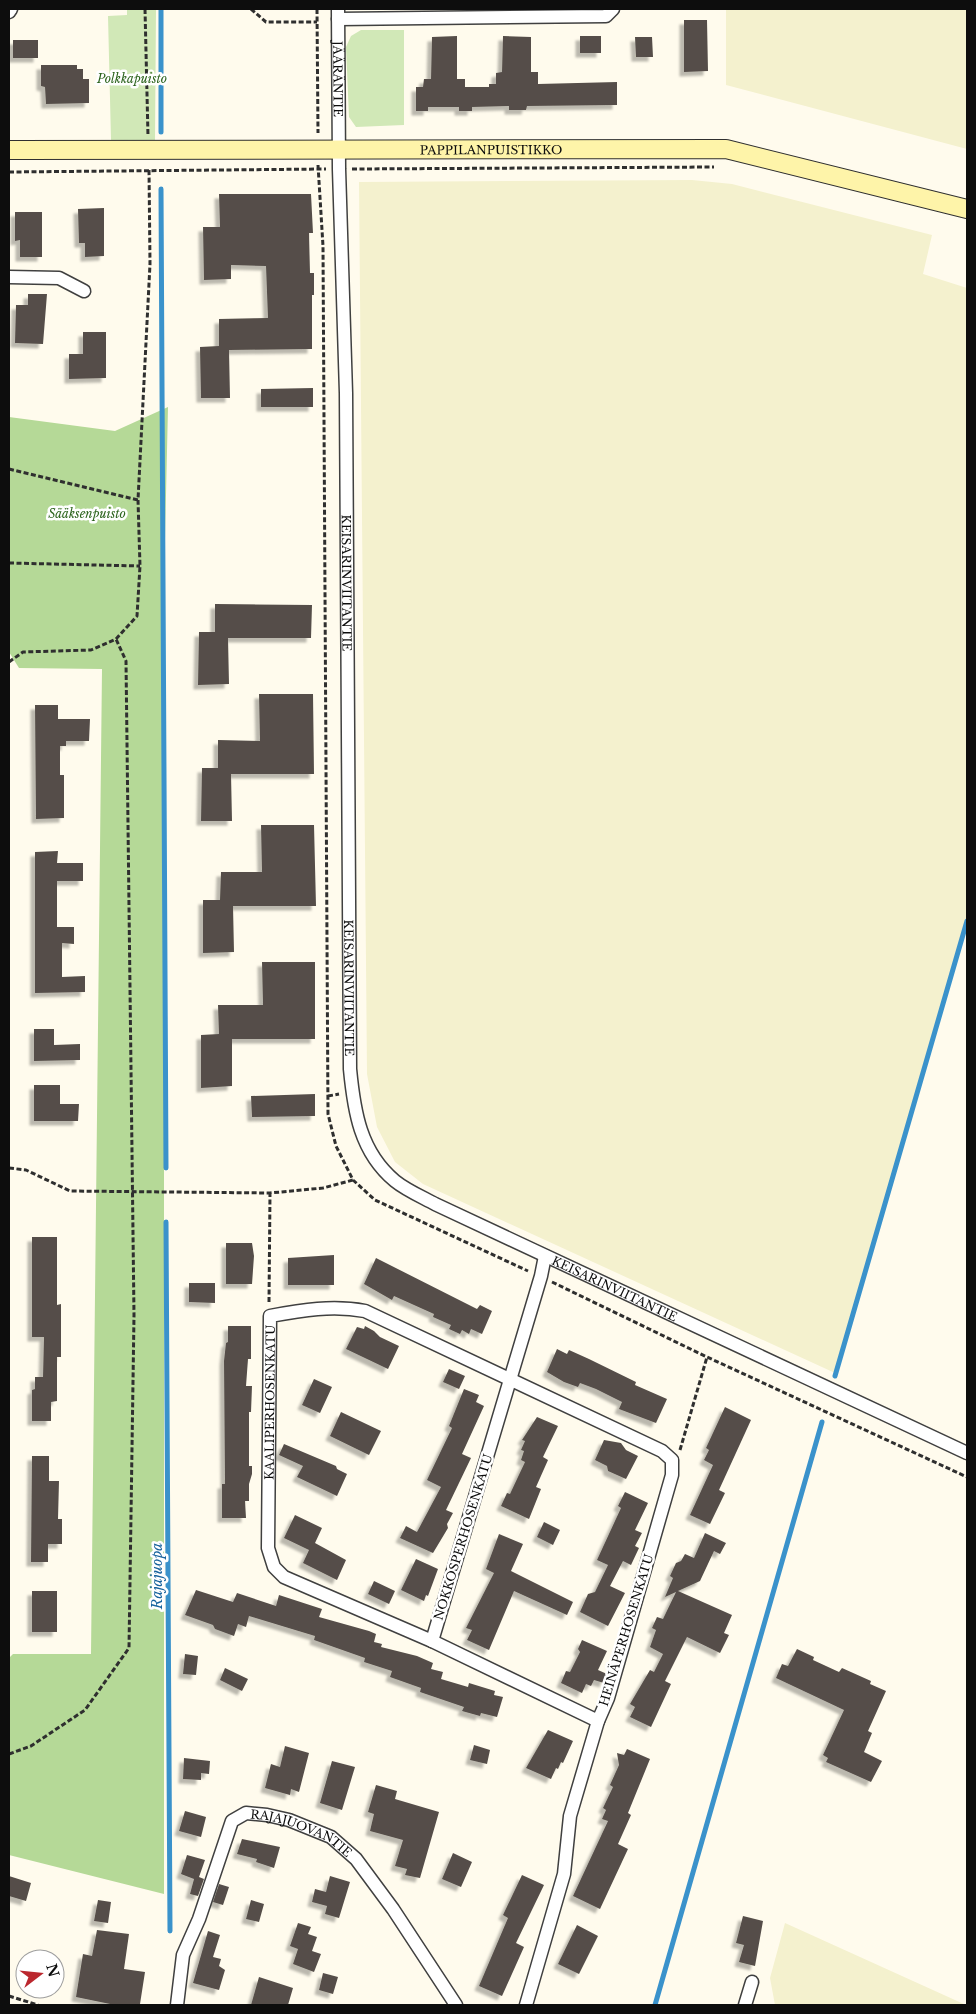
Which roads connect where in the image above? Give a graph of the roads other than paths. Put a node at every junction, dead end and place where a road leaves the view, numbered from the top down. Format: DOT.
graph roads {
  1 [pos="11,9"];
  2 [pos="613,9"];
  3 [pos="9,12"];
  4 [pos="440,13"];
  5 [pos="338,14"];
  6 [pos="339,148"];
  7 [pos="9,150"];
  8 [pos="967,210"];
  9 [pos="9,277"];
  10 [pos="84,291"];
  11 [pos="545,1256"];
  12 [pos="510,1378"];
  13 [pos="967,1453"];
  14 [pos="432,1641"];
  15 [pos="598,1721"];
  16 [pos="752,1982"];
  17 [pos="178,2005"];
  18 [pos="456,2005"];
  19 [pos="526,2005"];
  20 [pos="745,2005"];
  1 -- 3 [label="street"];
  2 -- 4 [label="street"];
  4 -- 5 [label="street"];
  5 -- 6 [label="street, JÄÄRÄNTIE"];
  6 -- 7 [label="street, PAPPILANPUISTIKKO"];
  6 -- 8 [label="street, PAPPILANPUISTIKKO"];
  6 -- 11 [label="street, KEISARINVIITANTIE"];
  9 -- 10 [label="street"];
  11 -- 12 [label="street, NOKKOSPERHOSENKATU"];
  11 -- 13 [label="street, KEISARINVIITANTIE"];
  12 -- 14 [label="street, NOKKOSPERHOSENKATU"];
  12 -- 14 [label="street, KAALIPERHOSENKATU"];
  12 -- 15 [label="street, HEINÄPERHOSENKATU"];
  14 -- 15 [label="street"];
  15 -- 19 [label="street, HEINÄPERHOSENKATU"];
  16 -- 20 [label="street"];
  17 -- 18 [label="street, RAJAJUOVANTIE"];
}
